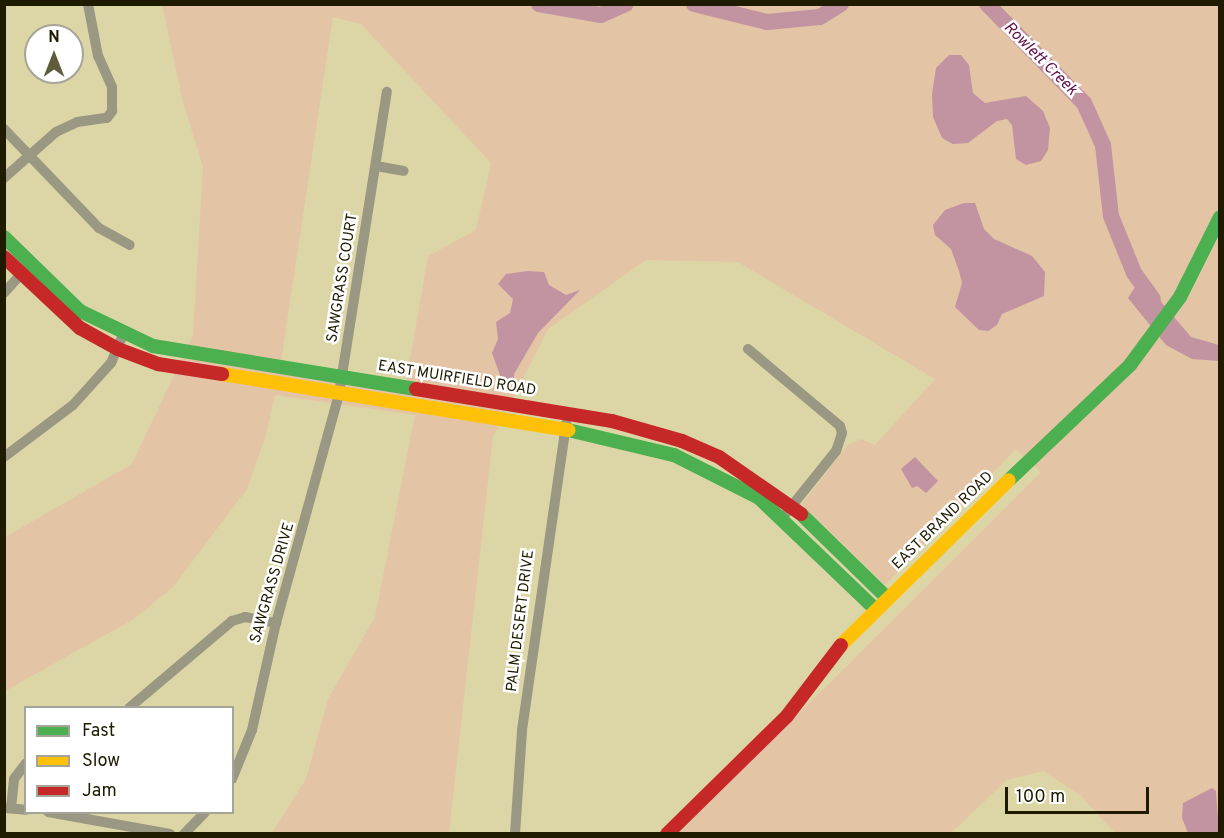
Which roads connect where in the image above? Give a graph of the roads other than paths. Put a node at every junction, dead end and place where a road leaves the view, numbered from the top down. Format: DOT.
graph roads {
  1 [pos="88,4"];
  2 [pos="387,92"];
  3 [pos="4,129"];
  4 [pos="28,156"];
  5 [pos="376,166"];
  6 [pos="404,171"];
  7 [pos="4,178"];
  8 [pos="1220,217"];
  9 [pos="4,237"];
  10 [pos="130,245"];
  11 [pos="4,257"];
  12 [pos="25,269"];
  13 [pos="4,293"];
  14 [pos="123,335"];
  15 [pos="118,349"];
  16 [pos="748,349"];
  17 [pos="342,377"];
  18 [pos="339,394"];
  19 [pos="568,414"];
  20 [pos="565,429"];
  21 [pos="4,457"];
  22 [pos="792,505"];
  23 [pos="783,517"];
  24 [pos="887,598"];
  25 [pos="875,609"];
  26 [pos="276,623"];
  27 [pos="131,706"];
  28 [pos="24,766"];
  29 [pos="234,774"];
  30 [pos="8,808"];
  31 [pos="24,810"];
  32 [pos="54,814"];
  33 [pos="204,814"];
  34 [pos="170,834"];
  35 [pos="184,834"];
  36 [pos="514,834"];
  37 [pos="667,834"];
  1 -- 4 [label="street"];
  2 -- 5 [label="street, SAWGRASS COURT"];
  3 -- 4 [label="street"];
  4 -- 7 [label="street"];
  4 -- 10 [label="street"];
  5 -- 6 [label="street"];
  5 -- 17 [label="street, SAWGRASS COURT"];
  8 -- 24 [label="street, EAST BRAND ROAD"];
  9 -- 12 [label="street, EAST MUIRFIELD ROAD"];
  11 -- 12 [label="street, EAST MUIRFIELD ROAD"];
  12 -- 13 [label="street"];
  12 -- 14 [label="street, EAST MUIRFIELD ROAD"];
  12 -- 15 [label="street, EAST MUIRFIELD ROAD"];
  14 -- 15 [label="street"];
  14 -- 17 [label="street, EAST MUIRFIELD ROAD"];
  15 -- 18 [label="street, EAST MUIRFIELD ROAD"];
  15 -- 21 [label="street"];
  16 -- 22 [label="street"];
  17 -- 18 [label="street, SAWGRASS COURT"];
  17 -- 19 [label="street, EAST MUIRFIELD ROAD"];
  18 -- 20 [label="street, EAST MUIRFIELD ROAD"];
  18 -- 26 [label="street, SAWGRASS DRIVE"];
  19 -- 20 [label="street, PALM DESERT DRIVE"];
  19 -- 22 [label="street, EAST MUIRFIELD ROAD"];
  20 -- 23 [label="street, EAST MUIRFIELD ROAD"];
  20 -- 36 [label="street, PALM DESERT DRIVE"];
  22 -- 23 [label="street"];
  22 -- 24 [label="street, EAST MUIRFIELD ROAD"];
  23 -- 25 [label="street, EAST MUIRFIELD ROAD"];
  24 -- 25 [label="street, EAST BRAND ROAD"];
  25 -- 37 [label="street, EAST BRAND ROAD"];
  26 -- 27 [label="street"];
  26 -- 29 [label="street, SAWGRASS DRIVE"];
  28 -- 30 [label="street"];
  30 -- 31 [label="street"];
  32 -- 34 [label="street"];
  33 -- 35 [label="street"];
}
